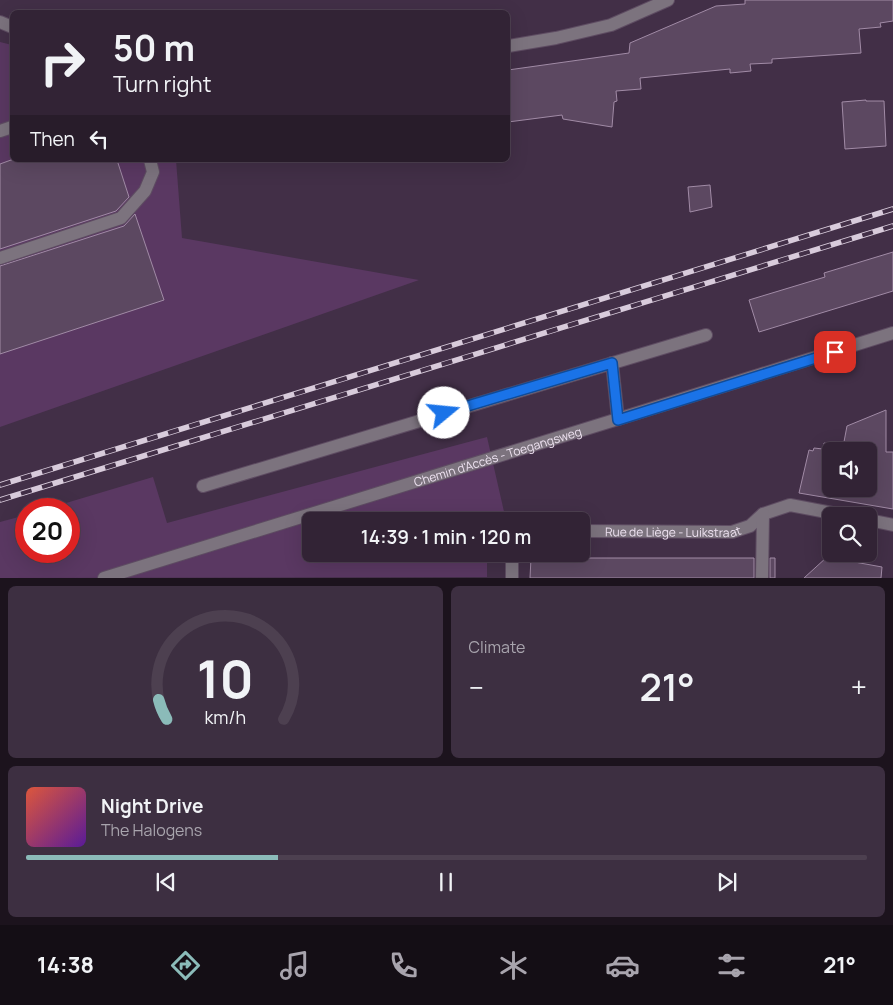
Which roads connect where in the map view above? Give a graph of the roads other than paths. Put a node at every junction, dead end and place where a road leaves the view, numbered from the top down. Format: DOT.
graph roads {
  1 [pos="668,0"];
  2 [pos="510,46"];
  3 [pos="150,162"];
  4 [pos="0,258"];
  5 [pos="893,333"];
  6 [pos="706,335"];
  7 [pos="612,363"];
  8 [pos="618,420"];
  9 [pos="203,486"];
  10 [pos="822,511"];
  11 [pos="763,514"];
  12 [pos="877,522"];
  13 [pos="893,525"];
  14 [pos="590,531"];
  15 [pos="512,562"];
  16 [pos="104,578"];
  17 [pos="512,578"];
  18 [pos="762,578"];
  1 -- 2 [label="street"];
  3 -- 4 [label="street"];
  5 -- 8 [label="street, Chemin d'Accès - Toegangsweg"];
  6 -- 7 [label="street"];
  7 -- 8 [label="street"];
  7 -- 9 [label="street"];
  8 -- 16 [label="street, Chemin d'Accès - Toegangsweg"];
  10 -- 11 [label="street, Rue de Liège - Luikstraat"];
  11 -- 14 [label="street, Rue de Liège - Luikstraat"];
  11 -- 18 [label="street"];
  12 -- 13 [label="street"];
  15 -- 17 [label="street"];
}
